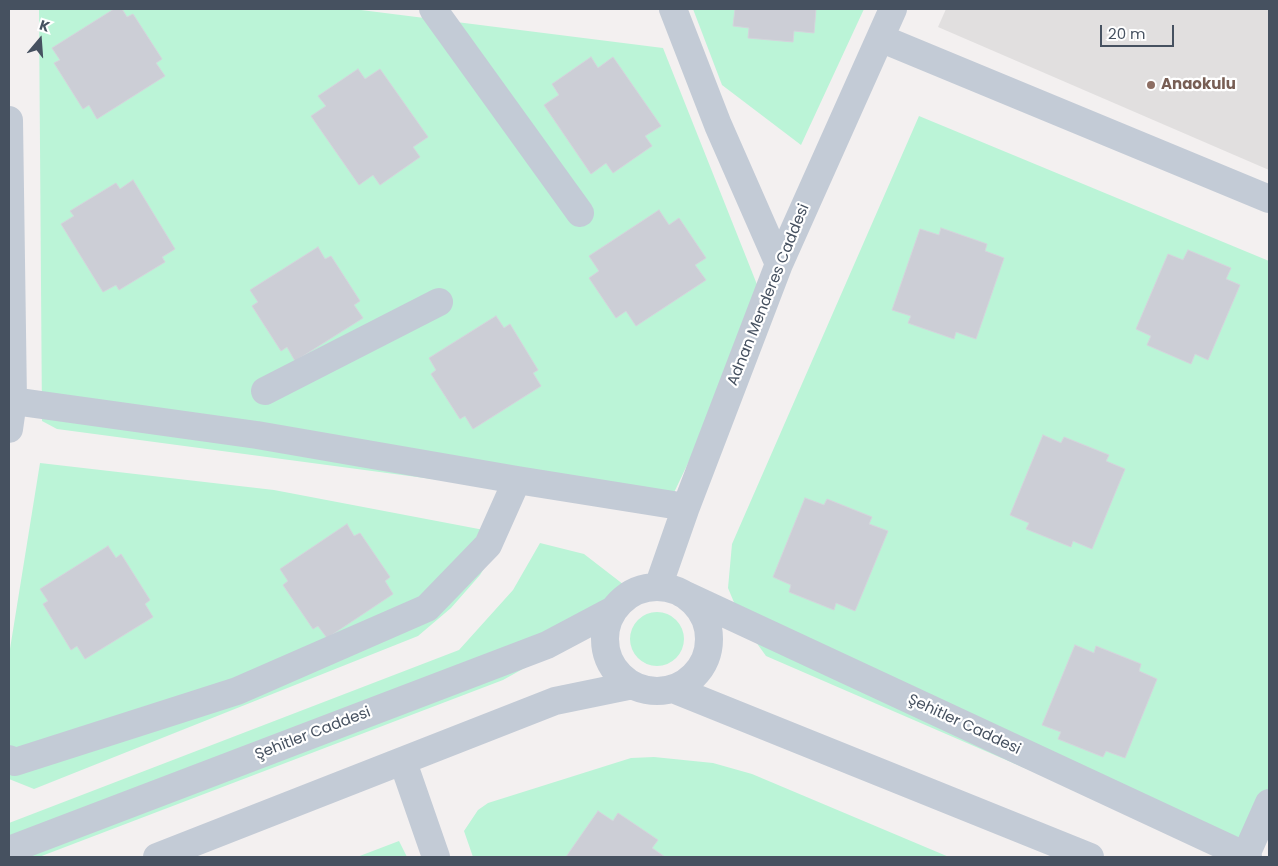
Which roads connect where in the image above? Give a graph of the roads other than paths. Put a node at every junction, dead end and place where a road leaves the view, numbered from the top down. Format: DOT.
graph roads {
  1 [pos="433,9"];
  2 [pos="673,9"];
  3 [pos="893,9"];
  4 [pos="880,38"];
  5 [pos="9,120"];
  6 [pos="1269,199"];
  7 [pos="580,213"];
  8 [pos="779,264"];
  9 [pos="440,302"];
  10 [pos="264,391"];
  11 [pos="13,401"];
  12 [pos="9,429"];
  13 [pos="517,480"];
  14 [pos="686,507"];
  15 [pos="669,590"];
  16 [pos="613,610"];
  17 [pos="633,685"];
  18 [pos="673,688"];
  19 [pos="9,759"];
  20 [pos="403,762"];
  21 [pos="1269,803"];
  22 [pos="9,850"];
  23 [pos="157,857"];
  24 [pos="436,857"];
  25 [pos="1090,857"];
  26 [pos="1246,857"];
  1 -- 7 [label="street"];
  2 -- 8 [label="street"];
  3 -- 4 [label="street, Adnan Menderes Caddesi"];
  4 -- 6 [label="street"];
  4 -- 8 [label="street, Adnan Menderes Caddesi"];
  5 -- 11 [label="street"];
  8 -- 14 [label="street, Adnan Menderes Caddesi"];
  9 -- 10 [label="street"];
  11 -- 12 [label="street"];
  11 -- 13 [label="street"];
  13 -- 14 [label="street"];
  13 -- 19 [label="street"];
  14 -- 15 [label="street, Adnan Menderes Caddesi"];
  15 -- 16 [label="street"];
  15 -- 18 [label="street"];
  15 -- 26 [label="street, Şehitler Caddesi"];
  16 -- 17 [label="street"];
  16 -- 22 [label="street, Şehitler Caddesi"];
  17 -- 18 [label="street"];
  17 -- 20 [label="street"];
  18 -- 25 [label="street"];
  20 -- 23 [label="street"];
  20 -- 24 [label="street"];
  21 -- 26 [label="street"];
}
